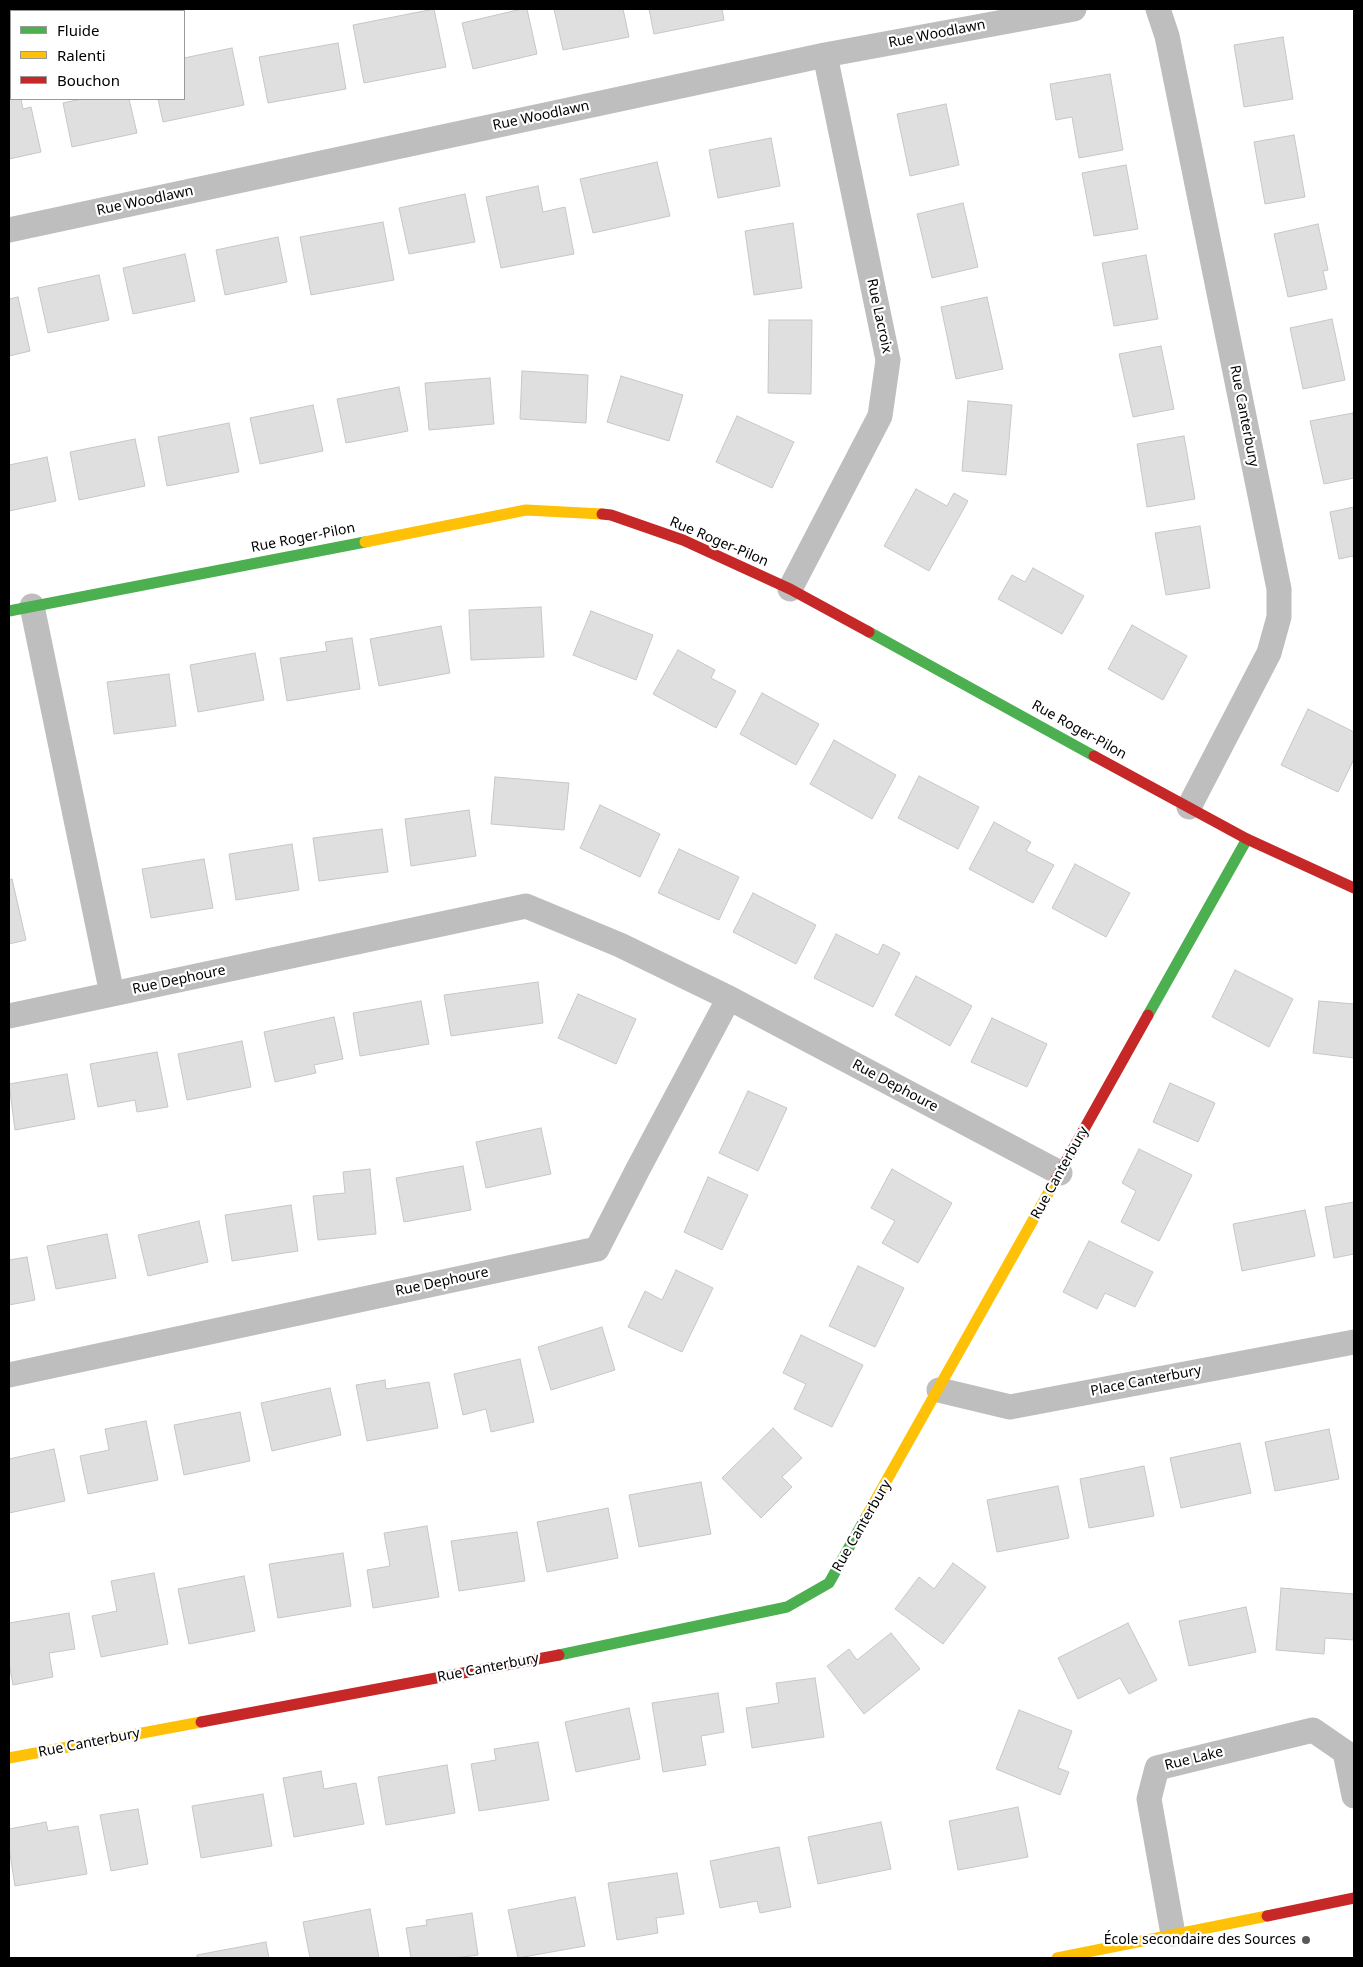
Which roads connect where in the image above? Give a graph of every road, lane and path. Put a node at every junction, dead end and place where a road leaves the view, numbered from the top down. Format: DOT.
graph roads {
  1 [pos="1074,9"];
  2 [pos="1158,9"];
  3 [pos="825,55"];
  4 [pos="9,230"];
  5 [pos="790,589"];
  6 [pos="21,609"];
  7 [pos="1189,807"];
  8 [pos="1247,839"];
  9 [pos="1354,888"];
  10 [pos="112,994"];
  11 [pos="729,998"];
  12 [pos="9,1016"];
  13 [pos="1060,1174"];
  14 [pos="1354,1342"];
  15 [pos="9,1374"];
  16 [pos="939,1390"];
  17 [pos="9,1758"];
  18 [pos="1354,1796"];
  19 [pos="1354,1898"];
  20 [pos="1173,1934"];
  21 [pos="1057,1958"];
  1 -- 3 [label="street, Rue Woodlawn"];
  2 -- 7 [label="street, Rue Canterbury"];
  3 -- 4 [label="street, Rue Woodlawn"];
  3 -- 5 [label="street, Rue Lacroix"];
  5 -- 6 [label="street, Rue Roger-Pilon"];
  5 -- 7 [label="street, Rue Roger-Pilon"];
  6 -- 10 [label="street"];
  7 -- 8 [label="street, Rue Roger-Pilon"];
  8 -- 9 [label="street, Rue Roger-Pilon"];
  8 -- 13 [label="street, Rue Canterbury"];
  10 -- 11 [label="street, Rue Dephoure"];
  10 -- 12 [label="street, Rue Dephoure"];
  11 -- 13 [label="street, Rue Dephoure"];
  11 -- 15 [label="street, Rue Dephoure"];
  13 -- 16 [label="street, Rue Canterbury"];
  14 -- 16 [label="street, Place Canterbury"];
  16 -- 17 [label="street, Rue Canterbury"];
  18 -- 20 [label="street, Rue Lake"];
  19 -- 20 [label="street"];
  20 -- 21 [label="street"];
}
